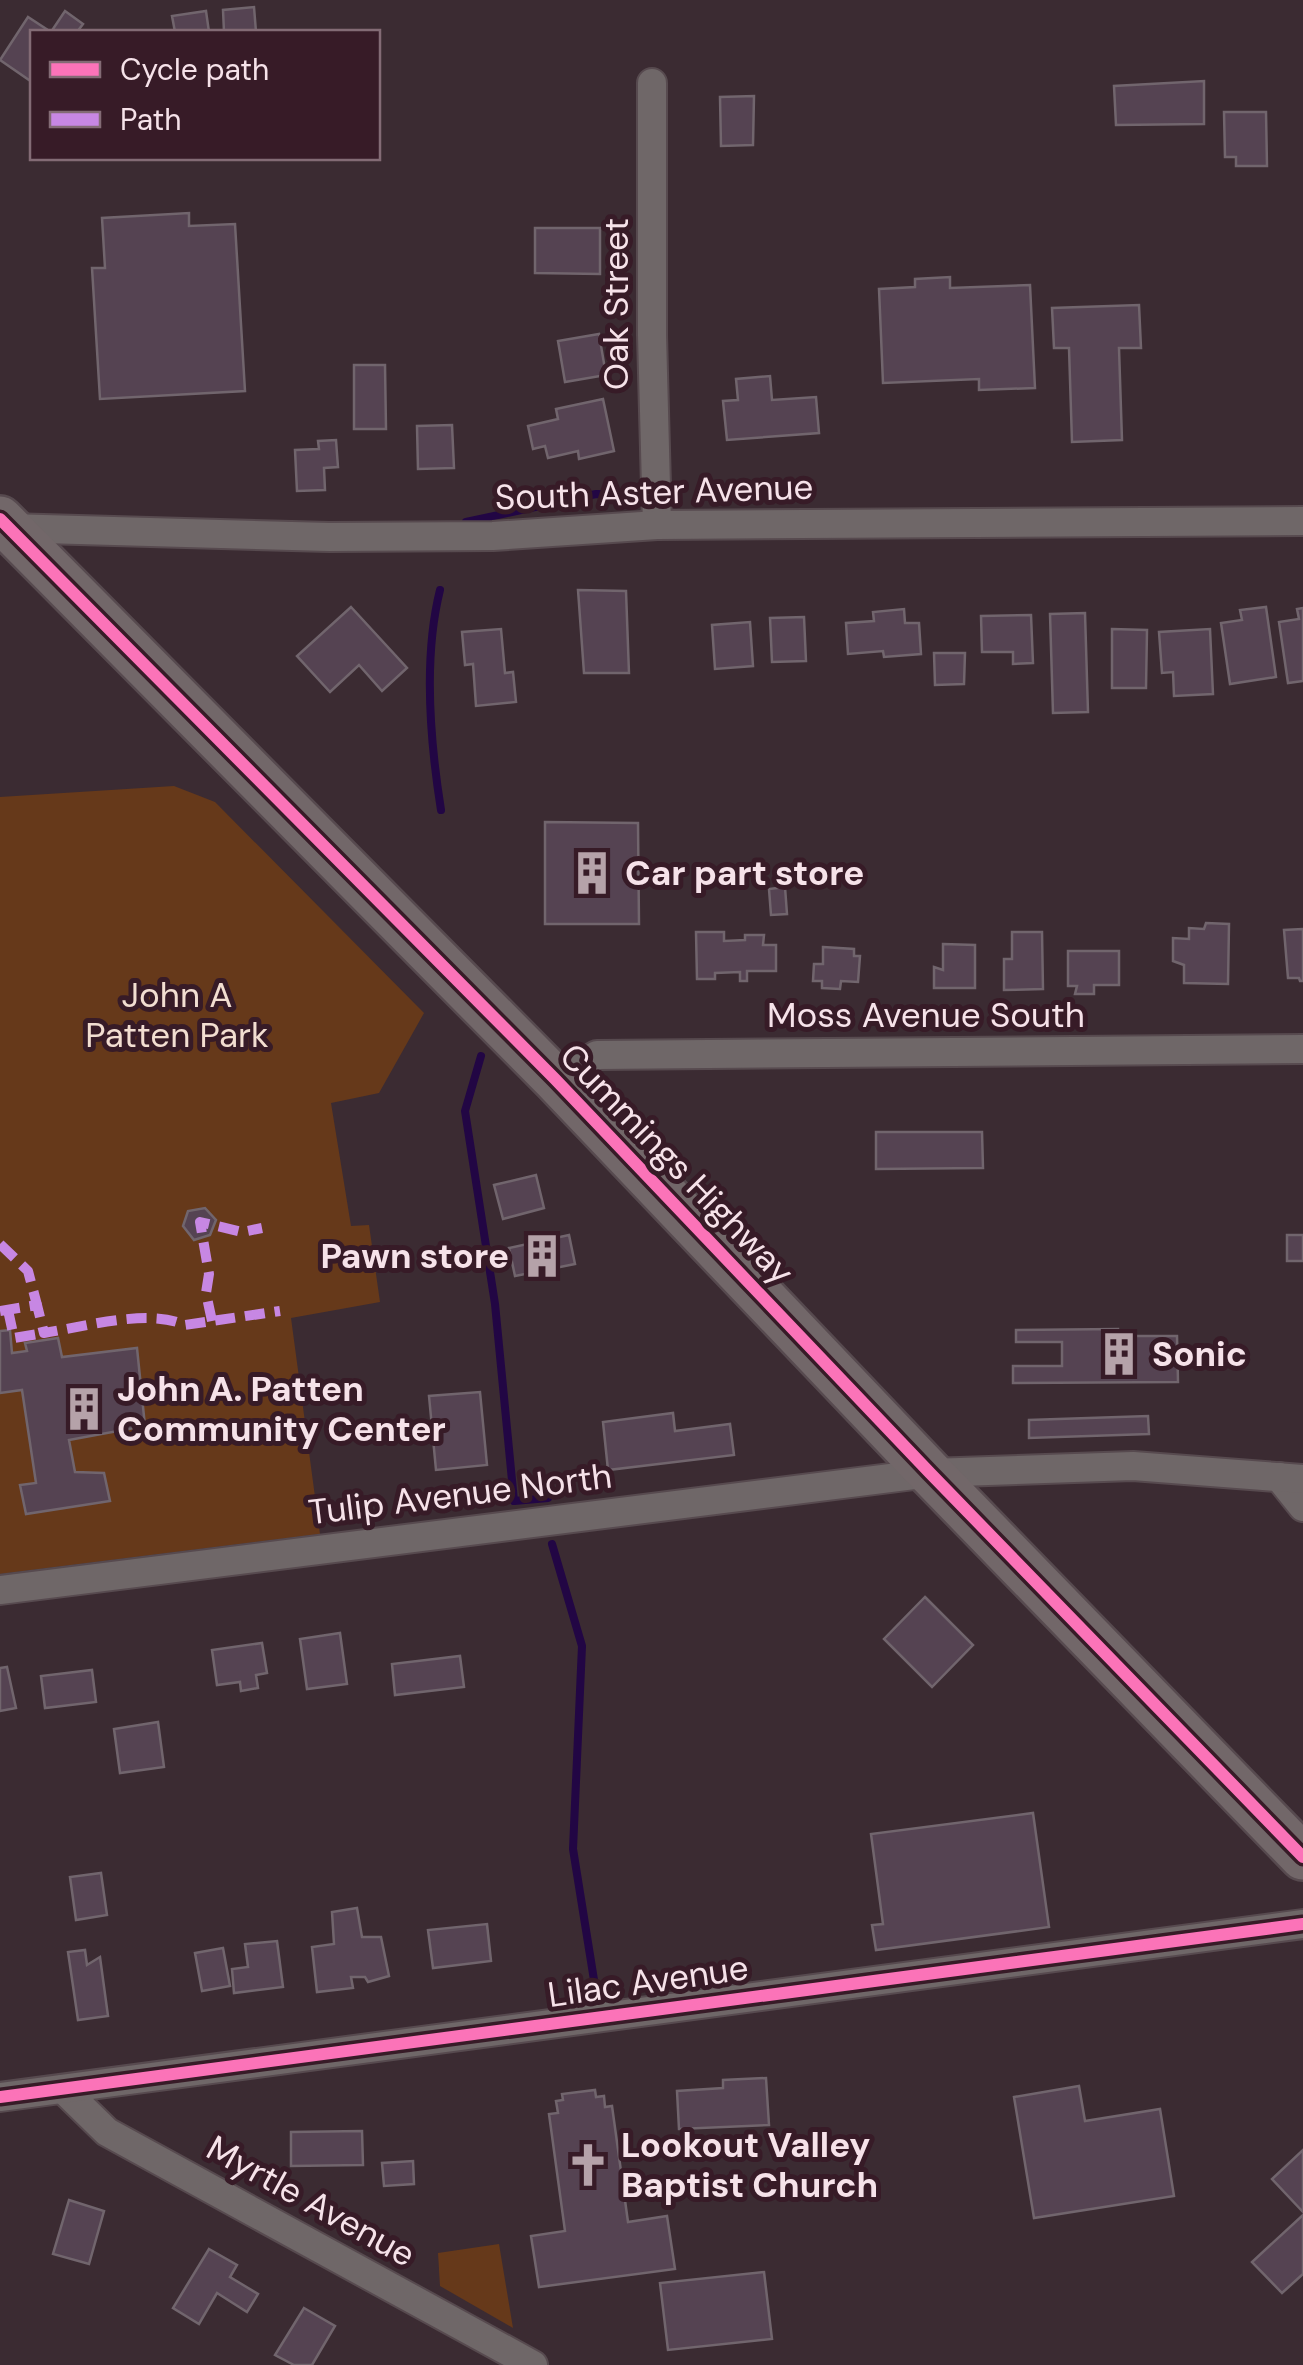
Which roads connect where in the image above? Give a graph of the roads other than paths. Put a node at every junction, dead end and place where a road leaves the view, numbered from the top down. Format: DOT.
graph roads {
  1 [pos="652,83"];
  2 [pos="1303,521"];
  3 [pos="4,523"];
  4 [pos="657,525"];
  5 [pos="1303,1049"];
  6 [pos="555,1079"];
  7 [pos="930,1473"];
  8 [pos="1291,1478"];
  9 [pos="1303,1508"];
  10 [pos="0,1590"];
  11 [pos="1303,1857"];
  12 [pos="1303,1924"];
  13 [pos="63,2090"];
  14 [pos="0,2097"];
  15 [pos="533,2365"];
  1 -- 4 [label="street, Oak Street"];
  2 -- 4 [label="street, South Aster Avenue"];
  3 -- 4 [label="street, South Aster Avenue"];
  3 -- 6 [label="main road, Cummings Highway"];
  5 -- 6 [label="street, Moss Avenue South"];
  6 -- 7 [label="main road, Cummings Highway"];
  7 -- 8 [label="street, Tulip Avenue North"];
  7 -- 10 [label="street, Tulip Avenue North"];
  7 -- 11 [label="main road, Cummings Highway"];
  8 -- 9 [label="street"];
  12 -- 13 [label="street, Lilac Avenue"];
  13 -- 14 [label="street, Lilac Avenue"];
  13 -- 15 [label="street, Myrtle Avenue"];
}
